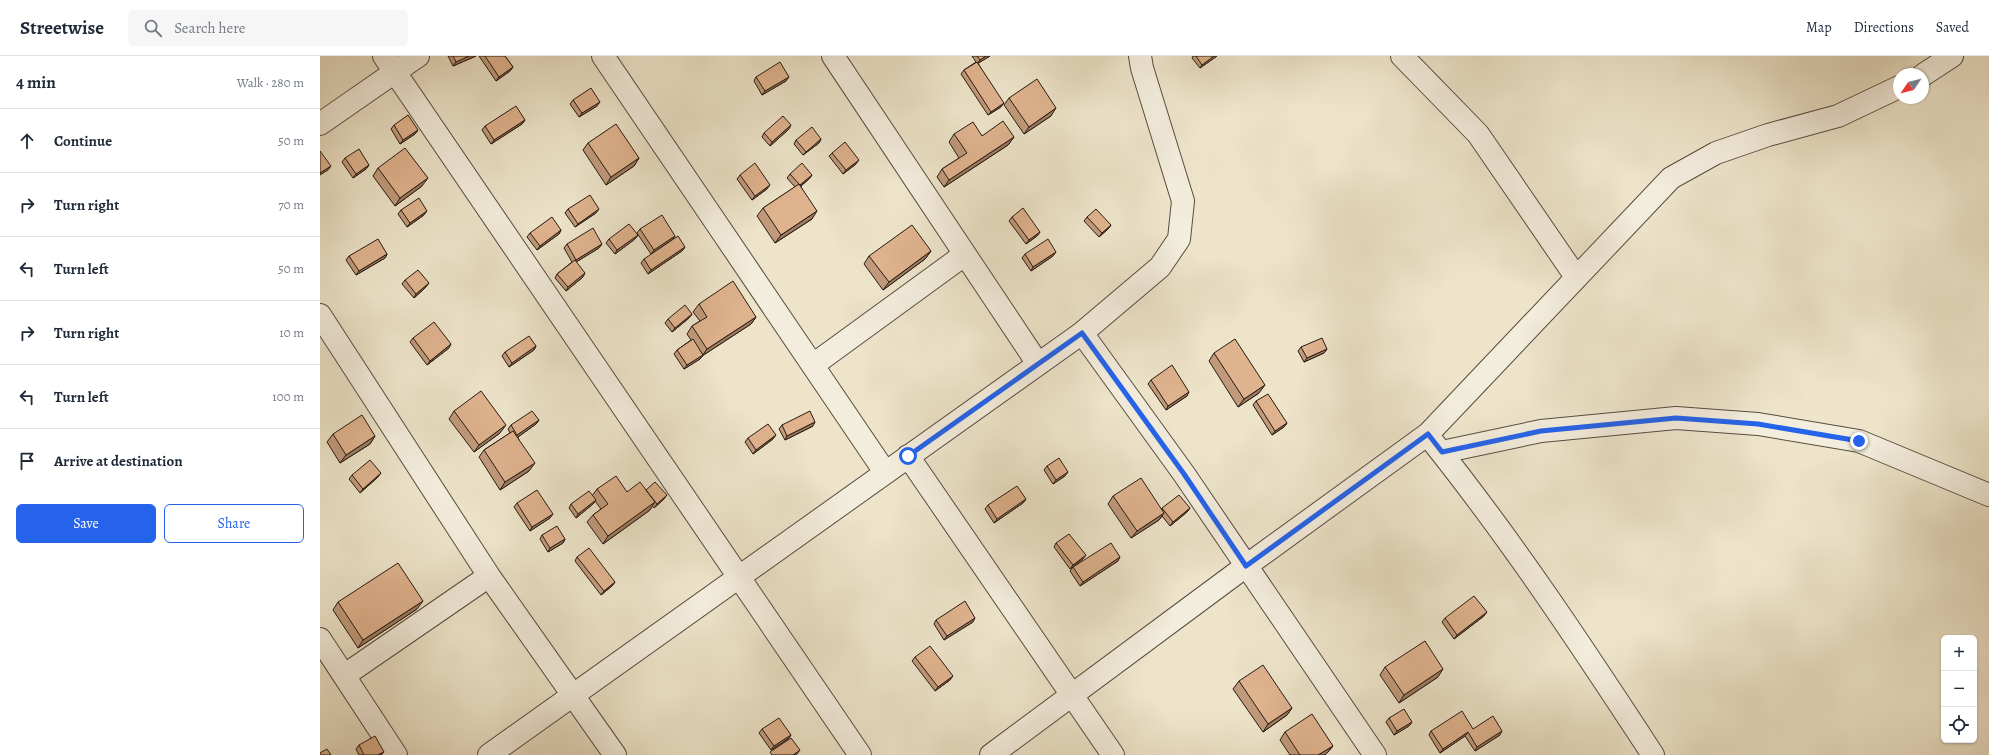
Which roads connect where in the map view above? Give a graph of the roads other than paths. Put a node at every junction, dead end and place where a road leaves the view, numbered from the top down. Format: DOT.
graph roads {
  1 [pos="418,56"];
  2 [pos="603,56"];
  3 [pos="833,56"];
  4 [pos="1140,56"];
  5 [pos="1402,56"];
  6 [pos="1952,56"];
  7 [pos="389,64"];
  8 [pos="1929,71"];
  9 [pos="1893,90"];
  10 [pos="320,124"];
  11 [pos="964,255"];
  12 [pos="1576,277"];
  13 [pos="320,315"];
  14 [pos="1082,333"];
  15 [pos="1038,364"];
  16 [pos="813,365"];
  17 [pos="1428,434"];
  18 [pos="1442,452"];
  19 [pos="908,456"];
  20 [pos="885,472"];
  21 [pos="1989,495"];
  22 [pos="1246,566"];
  23 [pos="489,576"];
  24 [pos="740,576"];
  25 [pos="320,639"];
  26 [pos="345,675"];
  27 [pos="574,695"];
  28 [pos="1071,695"];
  29 [pos="396,755"];
  30 [pos="489,755"];
  31 [pos="615,755"];
  32 [pos="860,755"];
  33 [pos="991,755"];
  34 [pos="1113,755"];
  35 [pos="1375,755"];
  36 [pos="1653,755"];
  1 -- 7 [label="street"];
  2 -- 16 [label="street"];
  3 -- 11 [label="street"];
  4 -- 14 [label="street"];
  5 -- 12 [label="street"];
  6 -- 8 [label="street"];
  7 -- 10 [label="street"];
  7 -- 24 [label="street"];
  9 -- 12 [label="street"];
  11 -- 15 [label="street"];
  11 -- 16 [label="street"];
  12 -- 17 [label="street"];
  13 -- 23 [label="street"];
  14 -- 15 [label="street"];
  14 -- 22 [label="street"];
  15 -- 19 [label="street"];
  16 -- 20 [label="street"];
  17 -- 18 [label="street"];
  17 -- 22 [label="street"];
  18 -- 21 [label="street"];
  18 -- 36 [label="street"];
  19 -- 20 [label="street"];
  19 -- 28 [label="street"];
  20 -- 24 [label="street"];
  22 -- 28 [label="street"];
  22 -- 35 [label="street"];
  23 -- 26 [label="street"];
  23 -- 27 [label="street"];
  24 -- 27 [label="street"];
  24 -- 32 [label="street"];
  25 -- 26 [label="street"];
  26 -- 29 [label="street"];
  27 -- 30 [label="street"];
  27 -- 31 [label="street"];
  28 -- 33 [label="street"];
  28 -- 34 [label="street"];
}
